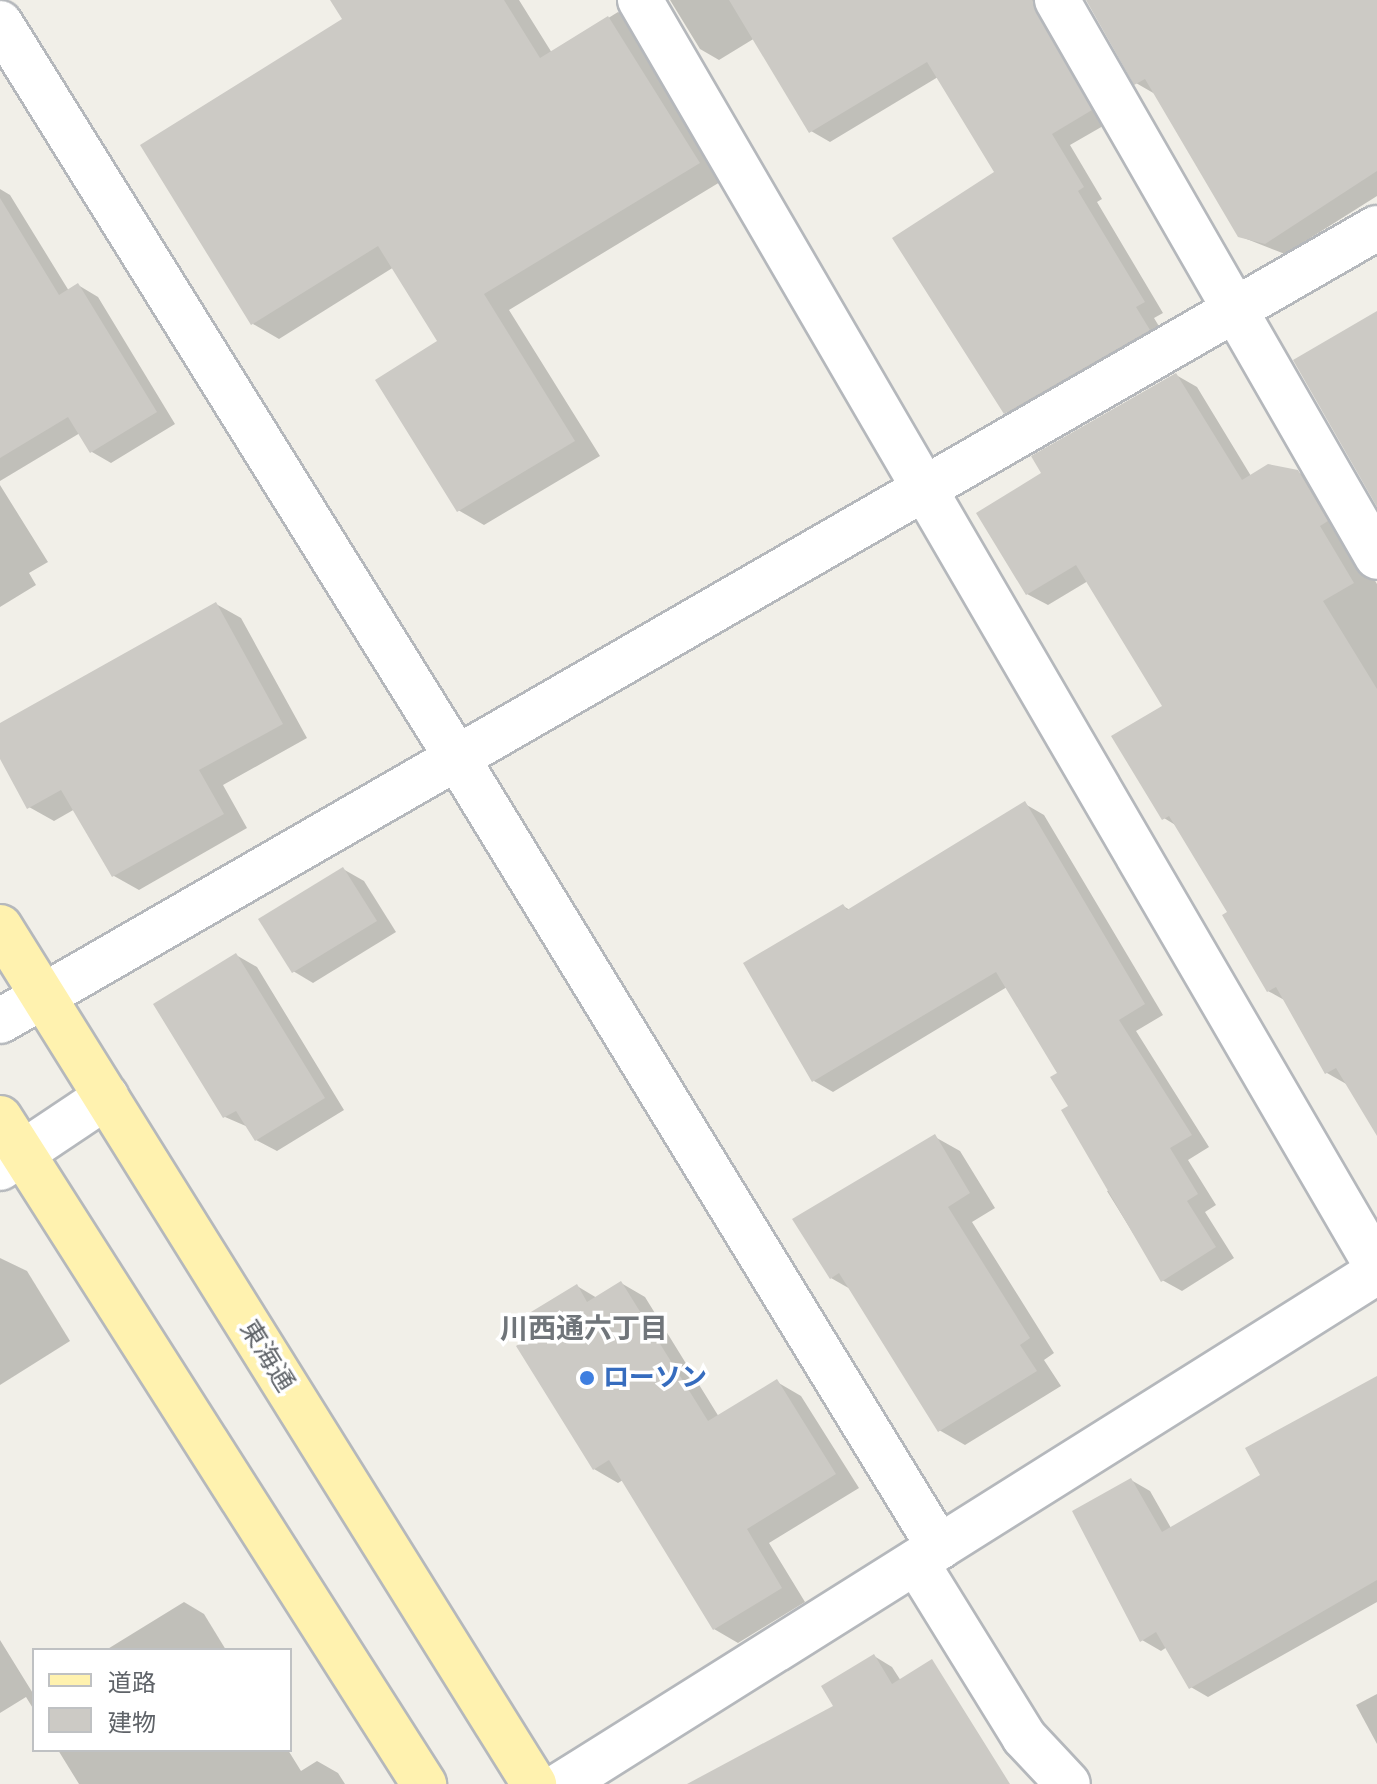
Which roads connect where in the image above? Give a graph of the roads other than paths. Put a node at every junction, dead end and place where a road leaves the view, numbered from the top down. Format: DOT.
graph roads {
  1 [pos="640,0"];
  2 [pos="1057,0"];
  3 [pos="0,23"];
  4 [pos="1377,228"];
  5 [pos="1235,310"];
  6 [pos="922,490"];
  7 [pos="1377,557"];
  8 [pos="457,758"];
  9 [pos="0,927"];
  10 [pos="43,996"];
  11 [pos="0,1021"];
  12 [pos="106,1097"];
  13 [pos="7,1146"];
  14 [pos="1377,1270"];
  15 [pos="928,1554"];
  16 [pos="424,1784"];
  17 [pos="534,1784"];
  18 [pos="562,1784"];
  19 [pos="1068,1784"];
  1 -- 6 [label="street"];
  2 -- 5 [label="street"];
  3 -- 8 [label="street"];
  4 -- 5 [label="street"];
  5 -- 6 [label="street"];
  5 -- 7 [label="street"];
  6 -- 8 [label="street"];
  6 -- 14 [label="street"];
  8 -- 10 [label="street"];
  8 -- 15 [label="street"];
  9 -- 10 [label="main road, 東海通"];
  10 -- 11 [label="street"];
  10 -- 12 [label="main road, 東海通"];
  12 -- 13 [label="street"];
  12 -- 17 [label="main road, 東海通"];
  13 -- 16 [label="main road"];
  14 -- 15 [label="street"];
  15 -- 18 [label="street"];
  15 -- 19 [label="street"];
}
